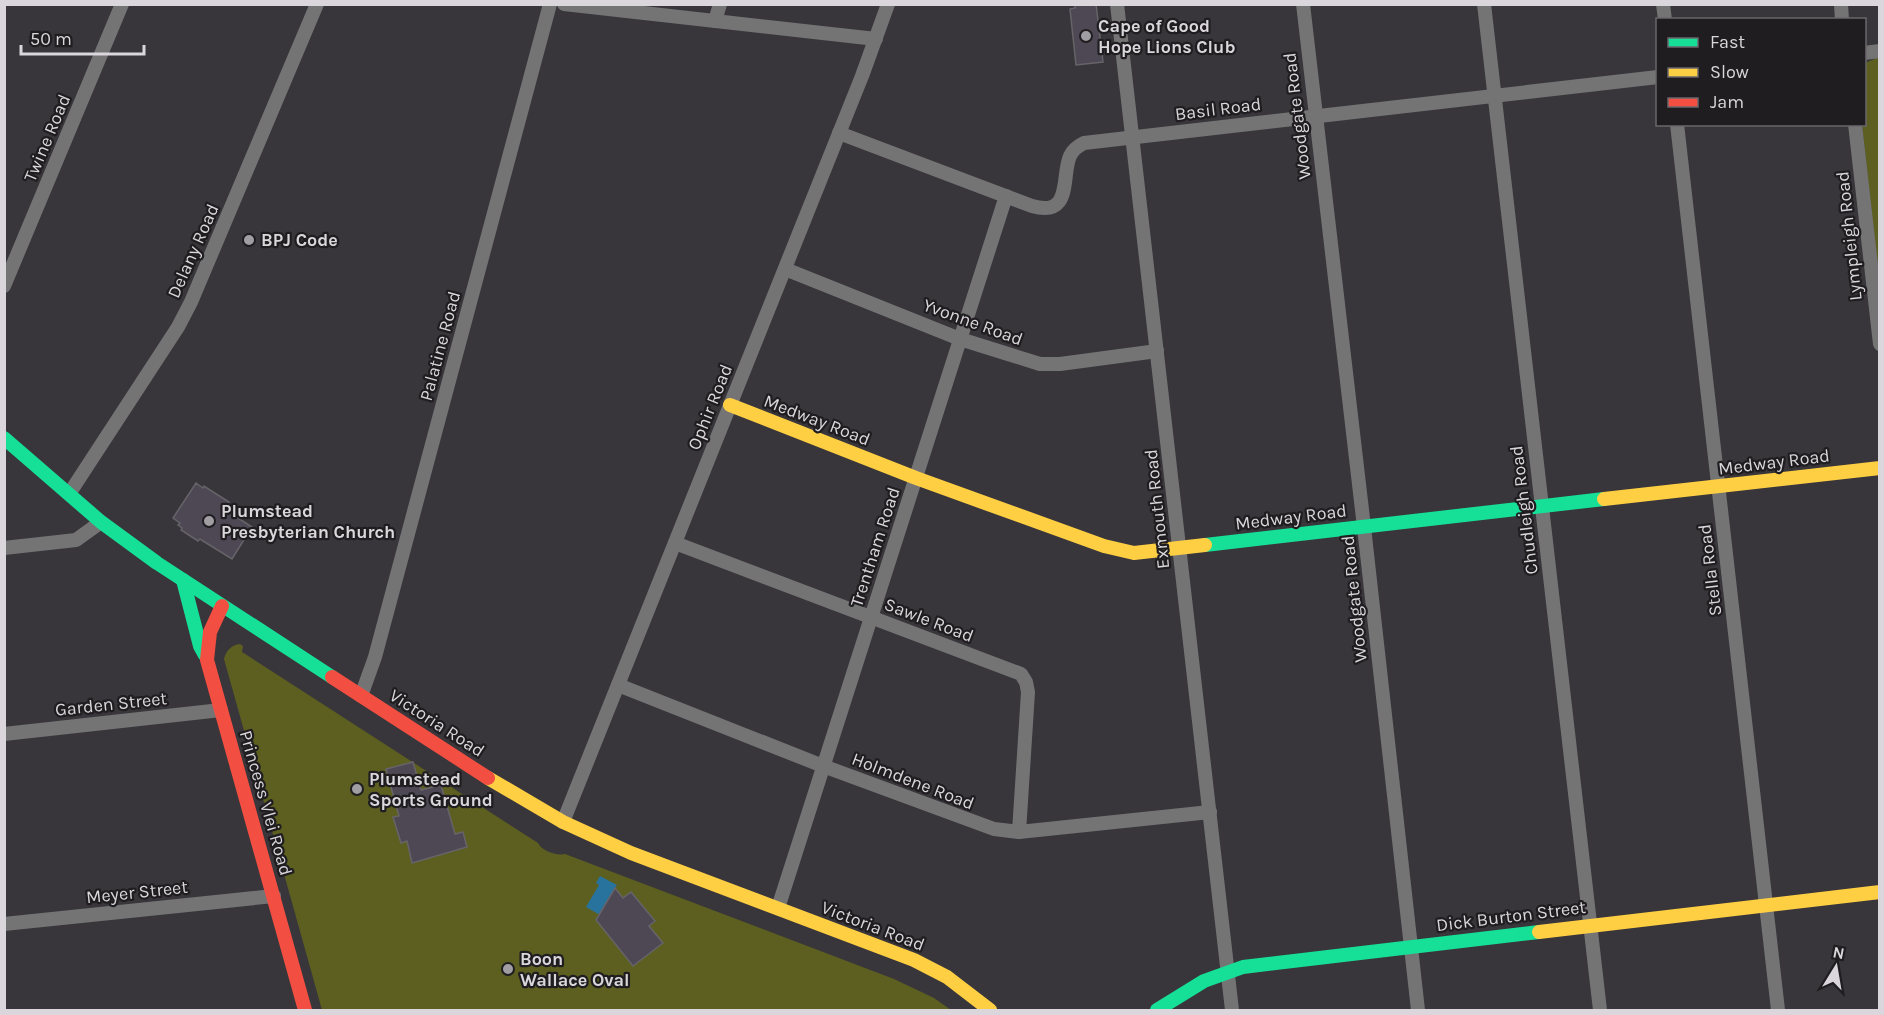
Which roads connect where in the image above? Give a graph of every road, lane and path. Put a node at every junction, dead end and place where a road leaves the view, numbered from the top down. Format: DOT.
graph roads {
  1 [pos="122,4"];
  2 [pos="317,4"];
  3 [pos="550,4"];
  4 [pos="564,4"];
  5 [pos="720,4"];
  6 [pos="888,4"];
  7 [pos="1117,4"];
  8 [pos="1303,4"];
  9 [pos="1484,4"];
  10 [pos="715,21"];
  11 [pos="876,39"];
  12 [pos="1656,77"];
  13 [pos="1494,95"];
  14 [pos="1315,116"];
  15 [pos="1677,126"];
  16 [pos="1854,126"];
  17 [pos="839,133"];
  18 [pos="1132,137"];
  19 [pos="1006,196"];
  20 [pos="785,269"];
  21 [pos="4,286"];
  22 [pos="960,339"];
  23 [pos="1880,344"];
  24 [pos="1158,351"];
  25 [pos="730,405"];
  26 [pos="4,438"];
  27 [pos="1880,468"];
  28 [pos="916,478"];
  29 [pos="1718,486"];
  30 [pos="69,494"];
  31 [pos="1542,507"];
  32 [pos="101,522"];
  33 [pos="1364,527"];
  34 [pos="675,543"];
  35 [pos="4,548"];
  36 [pos="1179,548"];
  37 [pos="183,580"];
  38 [pos="222,606"];
  39 [pos="872,617"];
  40 [pos="207,660"];
  41 [pos="618,685"];
  42 [pos="361,696"];
  43 [pos="221,710"];
  44 [pos="4,734"];
  45 [pos="823,766"];
  46 [pos="1210,812"];
  47 [pos="562,822"];
  48 [pos="1019,832"];
  49 [pos="1880,892"];
  50 [pos="274,896"];
  51 [pos="1766,904"];
  52 [pos="778,908"];
  53 [pos="4,924"];
  54 [pos="1590,925"];
  55 [pos="1411,947"];
  56 [pos="1227,971"];
  57 [pos="305,1011"];
  58 [pos="990,1011"];
  59 [pos="1157,1011"];
  60 [pos="1232,1011"];
  61 [pos="1418,1011"];
  62 [pos="1600,1011"];
  63 [pos="1778,1011"];
  1 -- 21 [label="street, Twine Road"];
  2 -- 30 [label="street, Delany Road"];
  3 -- 42 [label="street, Palatine Road"];
  4 -- 10 [label="street"];
  5 -- 10 [label="street"];
  6 -- 11 [label="street, Ophir Road"];
  7 -- 18 [label="street, Exmouth Road"];
  8 -- 14 [label="street, Woodgate Road"];
  9 -- 13 [label="street, Chudleigh Road"];
  10 -- 11 [label="street"];
  11 -- 17 [label="street, Ophir Road"];
  12 -- 13 [label="street, Basil Road"];
  13 -- 14 [label="street, Basil Road"];
  13 -- 31 [label="street, Chudleigh Road"];
  14 -- 18 [label="street, Basil Road"];
  14 -- 33 [label="street, Woodgate Road"];
  15 -- 29 [label="street, Stella Road"];
  16 -- 23 [label="street, Lympleigh Road"];
  17 -- 19 [label="street, Basil Road"];
  17 -- 20 [label="street, Ophir Road"];
  18 -- 19 [label="street, Basil Road"];
  18 -- 24 [label="street, Exmouth Road"];
  19 -- 22 [label="street, Trentham Road"];
  20 -- 22 [label="street, Yvonne Road"];
  20 -- 25 [label="street, Ophir Road"];
  22 -- 24 [label="street, Yvonne Road"];
  22 -- 28 [label="street, Trentham Road"];
  24 -- 36 [label="street, Exmouth Road"];
  25 -- 28 [label="street, Medway Road"];
  25 -- 34 [label="street, Ophir Road"];
  26 -- 30 [label="street, Victoria Road"];
  27 -- 29 [label="street, Medway Road"];
  28 -- 36 [label="street, Medway Road"];
  28 -- 39 [label="street, Trentham Road"];
  29 -- 31 [label="street, Medway Road"];
  29 -- 51 [label="street, Stella Road"];
  30 -- 32 [label="street, Victoria Road"];
  31 -- 33 [label="street, Medway Road"];
  31 -- 54 [label="street, Chudleigh Road"];
  32 -- 35 [label="street"];
  32 -- 37 [label="street, Victoria Road"];
  33 -- 36 [label="street, Medway Road"];
  33 -- 55 [label="street, Woodgate Road"];
  34 -- 39 [label="street, Sawle Road"];
  34 -- 41 [label="street, Ophir Road"];
  36 -- 46 [label="street, Exmouth Road"];
  37 -- 38 [label="street, Victoria Road"];
  37 -- 40 [label="street"];
  38 -- 40 [label="street, Princess Vlei Road"];
  38 -- 42 [label="street, Victoria Road"];
  39 -- 45 [label="street, Trentham Road"];
  39 -- 48 [label="street, Sawle Road"];
  40 -- 43 [label="street, Princess Vlei Road"];
  41 -- 45 [label="street, Holmdene Road"];
  41 -- 47 [label="street, Ophir Road"];
  42 -- 47 [label="street, Victoria Road"];
  43 -- 44 [label="street, Garden Street"];
  43 -- 50 [label="street, Princess Vlei Road"];
  45 -- 48 [label="street, Holmdene Road"];
  45 -- 52 [label="street, Trentham Road"];
  46 -- 48 [label="street, Holmdene Road"];
  46 -- 56 [label="street, Exmouth Road"];
  47 -- 52 [label="street, Victoria Road"];
  49 -- 51 [label="street, Dick Burton Street"];
  50 -- 53 [label="street, Meyer Street"];
  50 -- 57 [label="street, Princess Vlei Road"];
  51 -- 54 [label="street, Dick Burton Street"];
  51 -- 63 [label="street, Stella Road"];
  52 -- 58 [label="street, Victoria Road"];
  54 -- 55 [label="street, Dick Burton Street"];
  54 -- 62 [label="street, Chudleigh Road"];
  55 -- 56 [label="street, Dick Burton Street"];
  55 -- 61 [label="street, Woodgate Road"];
  56 -- 59 [label="street, Dick Burton Street"];
  56 -- 60 [label="street, Exmouth Road"];
}
